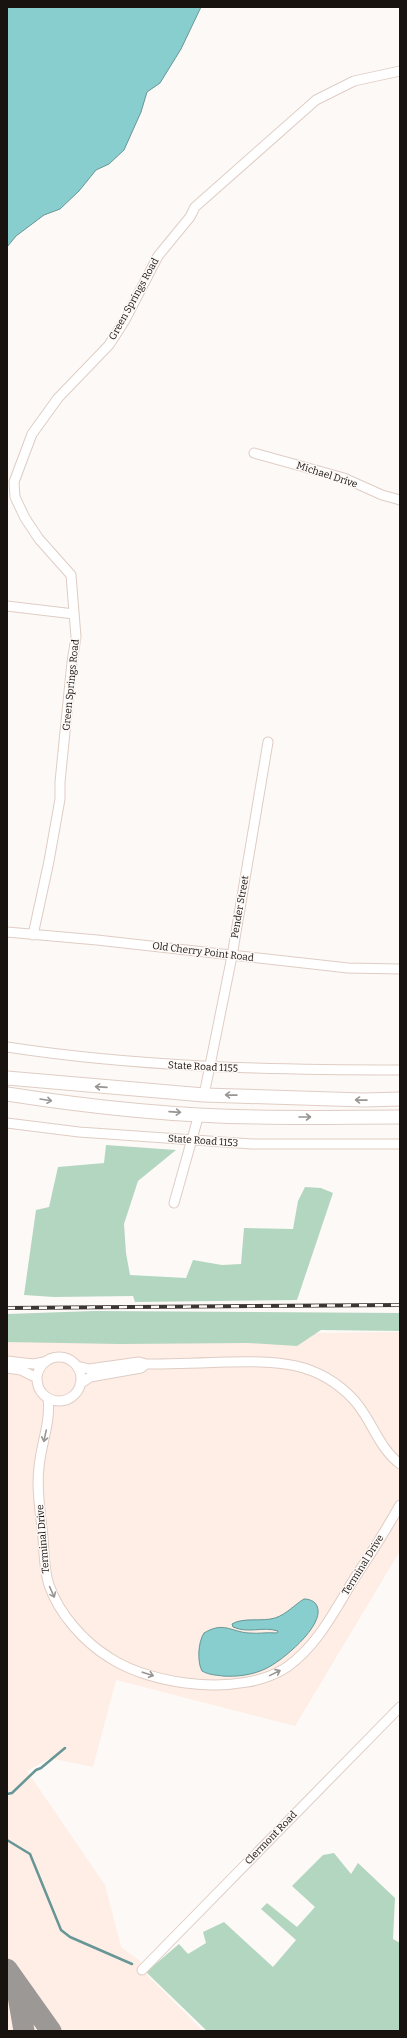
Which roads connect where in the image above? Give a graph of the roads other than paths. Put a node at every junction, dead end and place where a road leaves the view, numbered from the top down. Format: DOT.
graph roads {
  1 [pos="400,71"];
  2 [pos="254,453"];
  3 [pos="400,500"];
  4 [pos="7,606"];
  5 [pos="74,614"];
  6 [pos="268,742"];
  7 [pos="7,932"];
  8 [pos="33,935"];
  9 [pos="232,956"];
  10 [pos="400,969"];
  11 [pos="7,1047"];
  12 [pos="210,1067"];
  13 [pos="400,1070"];
  14 [pos="7,1078"];
  15 [pos="7,1094"];
  16 [pos="204,1095"];
  17 [pos="400,1100"];
  18 [pos="199,1114"];
  19 [pos="400,1117"];
  20 [pos="7,1123"];
  21 [pos="193,1141"];
  22 [pos="400,1144"];
  23 [pos="174,1203"];
  24 [pos="7,1361"];
  25 [pos="44,1362"];
  26 [pos="146,1364"];
  27 [pos="77,1366"];
  28 [pos="7,1368"];
  29 [pos="37,1378"];
  30 [pos="80,1384"];
  31 [pos="48,1398"];
  32 [pos="400,1464"];
  33 [pos="400,1505"];
  34 [pos="397,1514"];
  35 [pos="400,1707"];
  36 [pos="142,1970"];
  1 -- 5 [label="street, Green Springs Road"];
  2 -- 3 [label="street, Michael Drive"];
  4 -- 5 [label="street"];
  5 -- 8 [label="street, Green Springs Road"];
  6 -- 9 [label="street, Pender Street"];
  7 -- 8 [label="street, Old Cherry Point Road"];
  8 -- 9 [label="street, Old Cherry Point Road"];
  9 -- 10 [label="street, Old Cherry Point Road"];
  9 -- 12 [label="street, Pender Street"];
  11 -- 12 [label="street, State Road 1155"];
  12 -- 13 [label="street, State Road 1155"];
  12 -- 16 [label="street, Pender Street"];
  16 -- 14 [label="highway, one-way"];
  15 -- 18 [label="highway, one-way"];
  17 -- 16 [label="highway, one-way"];
  18 -- 19 [label="highway, one-way"];
  18 -- 21 [label="street"];
  20 -- 21 [label="street, State Road 1153"];
  21 -- 22 [label="street, State Road 1153"];
  21 -- 23 [label="street"];
  24 -- 25 [label="street"];
  25 -- 27 [label="street"];
  25 -- 29 [label="street"];
  26 -- 27 [label="street"];
  26 -- 30 [label="street"];
  26 -- 32 [label="street"];
  27 -- 30 [label="street"];
  28 -- 29 [label="street"];
  29 -- 31 [label="street"];
  30 -- 31 [label="street"];
  31 -- 34 [label="street, Terminal Drive, one-way"];
  33 -- 34 [label="street, Terminal Drive"];
  35 -- 36 [label="street, Clermont Road"];
}
